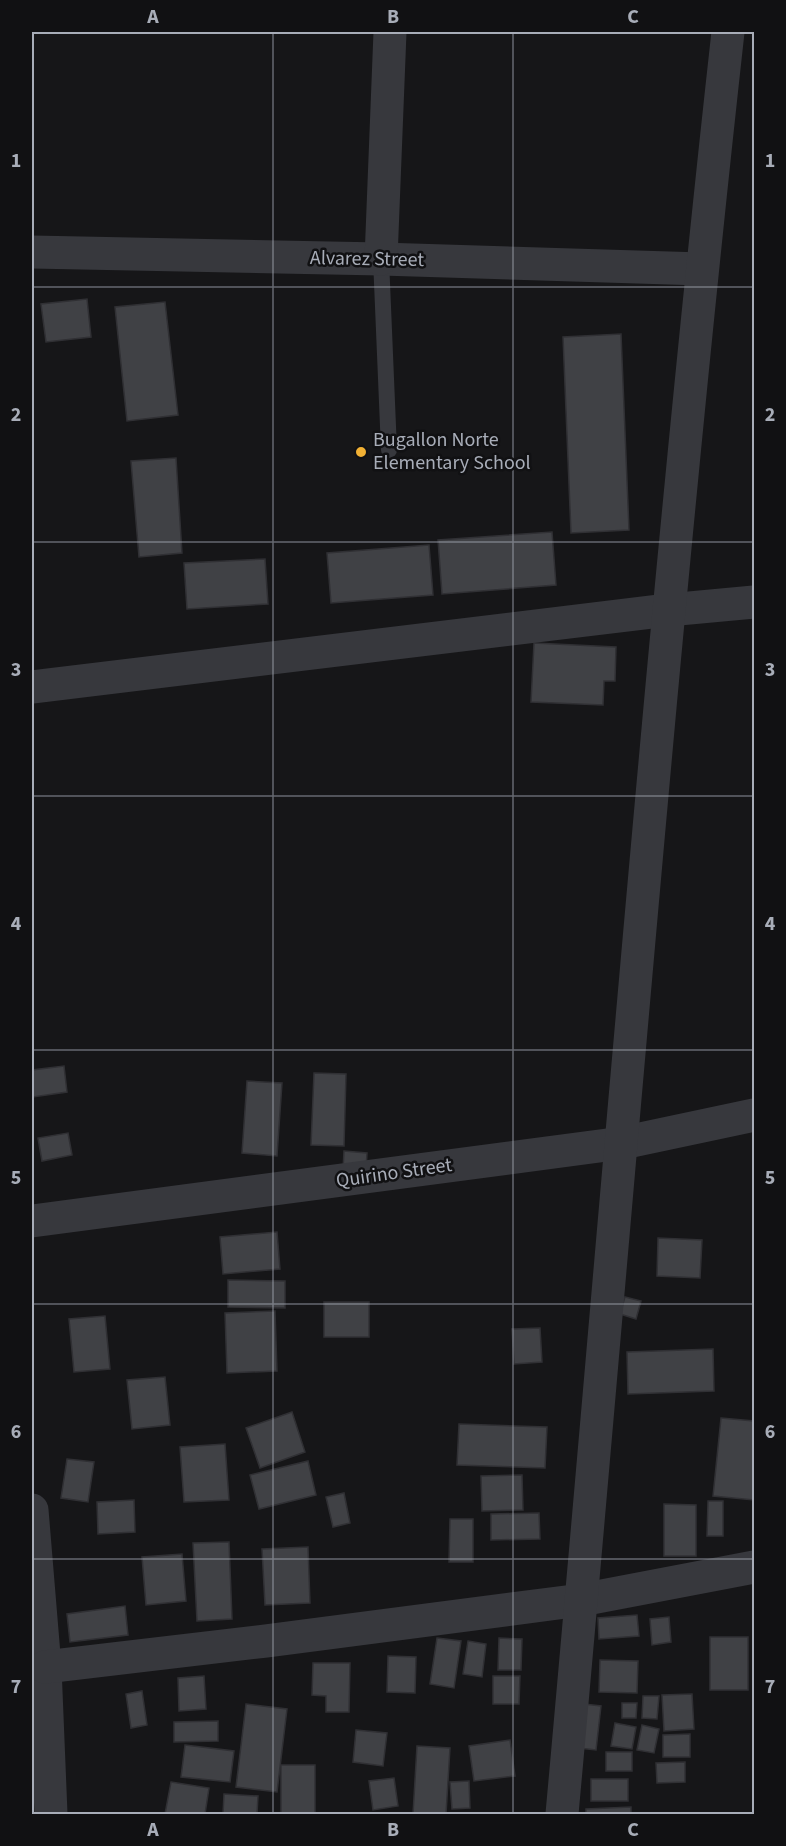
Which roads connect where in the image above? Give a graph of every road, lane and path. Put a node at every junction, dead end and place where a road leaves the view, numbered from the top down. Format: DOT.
graph roads {
  1 [pos="390,32"];
  2 [pos="728,32"];
  3 [pos="32,252"];
  4 [pos="381,259"];
  5 [pos="702,268"];
  6 [pos="389,450"];
  7 [pos="754,602"];
  8 [pos="668,610"];
  9 [pos="32,687"];
  10 [pos="754,1115"];
  11 [pos="622,1143"];
  12 [pos="32,1221"];
  13 [pos="32,1510"];
  14 [pos="754,1567"];
  15 [pos="581,1600"];
  16 [pos="45,1667"];
  17 [pos="51,1815"];
  18 [pos="562,1815"];
  1 -- 4 [label="street"];
  2 -- 5 [label="street"];
  3 -- 4 [label="street, Alvarez Street"];
  4 -- 5 [label="street, Alvarez Street"];
  4 -- 6 [label="lane"];
  5 -- 8 [label="street"];
  7 -- 8 [label="street"];
  8 -- 9 [label="street"];
  8 -- 11 [label="street"];
  10 -- 11 [label="street, Quirino Street"];
  11 -- 12 [label="street, Quirino Street"];
  11 -- 15 [label="street"];
  13 -- 16 [label="street"];
  14 -- 15 [label="street"];
  15 -- 16 [label="street"];
  15 -- 18 [label="street"];
  16 -- 17 [label="street"];
}
